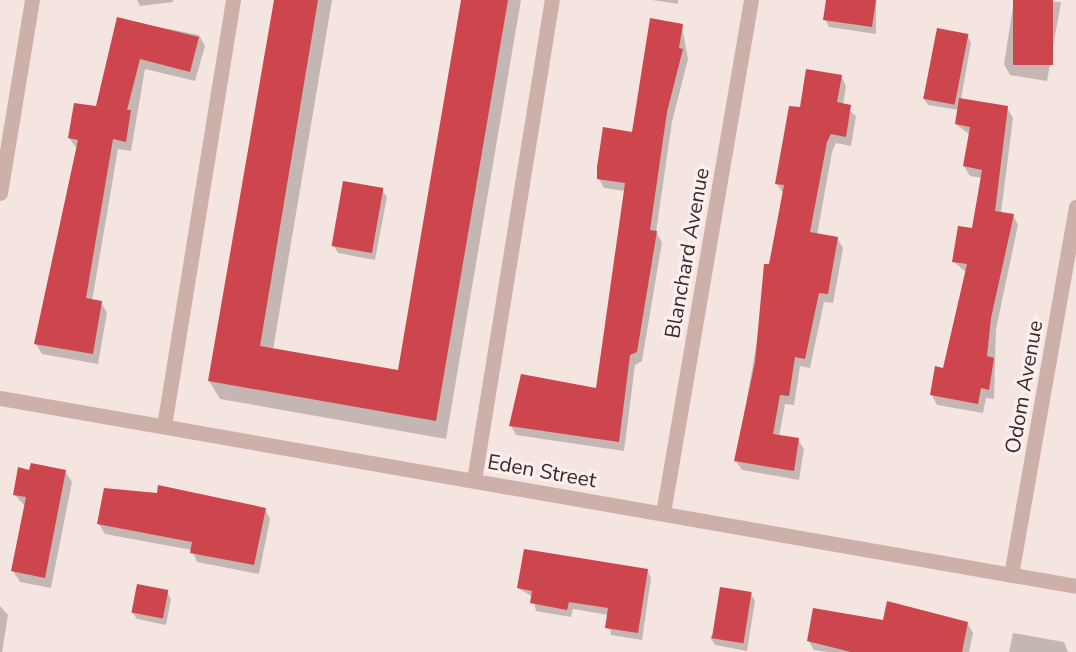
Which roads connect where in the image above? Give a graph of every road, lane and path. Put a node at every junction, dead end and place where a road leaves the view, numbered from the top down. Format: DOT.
graph roads {
  1 [pos="33,0"];
  2 [pos="233,0"];
  3 [pos="552,0"];
  4 [pos="751,0"];
  5 [pos="0,193"];
  6 [pos="1076,207"];
  7 [pos="0,398"];
  8 [pos="164,426"];
  9 [pos="474,480"];
  10 [pos="663,513"];
  11 [pos="1011,575"];
  12 [pos="1076,586"];
  1 -- 5 [label="street"];
  2 -- 8 [label="street"];
  3 -- 9 [label="street"];
  4 -- 10 [label="street, Blanchard Avenue"];
  6 -- 11 [label="street, Odom Avenue"];
  7 -- 8 [label="street, Eden Street"];
  8 -- 9 [label="street, Eden Street"];
  9 -- 10 [label="street, Eden Street"];
  10 -- 11 [label="street, Eden Street"];
  11 -- 12 [label="street, Eden Street"];
}
